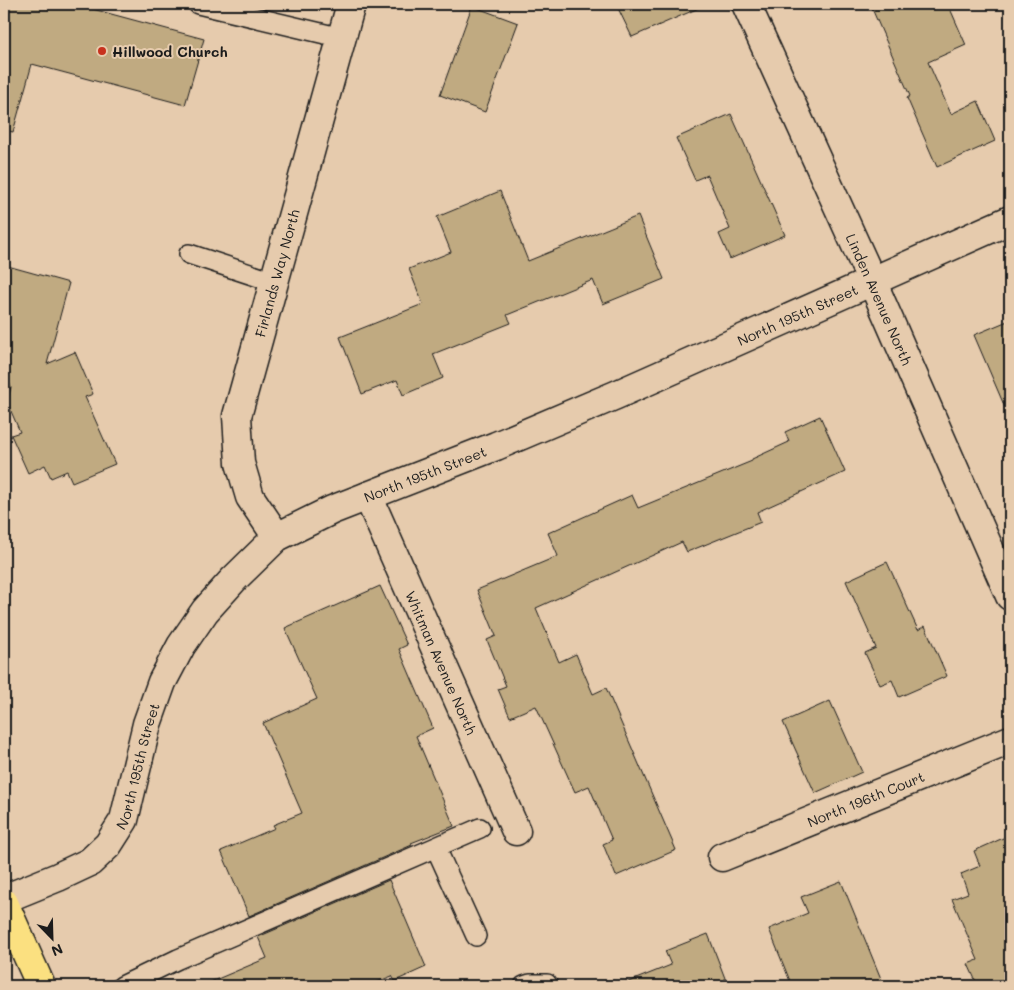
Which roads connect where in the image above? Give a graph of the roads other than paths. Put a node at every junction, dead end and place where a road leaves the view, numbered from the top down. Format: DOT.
graph roads {
  1 [pos="198,4"];
  2 [pos="351,4"];
  3 [pos="746,4"];
  4 [pos="342,38"];
  5 [pos="1010,220"];
  6 [pos="189,254"];
  7 [pos="872,281"];
  8 [pos="274,282"];
  9 [pos="368,496"];
  10 [pos="277,537"];
  11 [pos="1010,596"];
  12 [pos="1010,740"];
  13 [pos="480,828"];
  14 [pos="516,831"];
  15 [pos="436,848"];
  16 [pos="722,857"];
  17 [pos="4,899"];
  18 [pos="4,903"];
  19 [pos="476,936"];
  20 [pos="40,986"];
  21 [pos="122,986"];
  22 [pos="524,986"];
  23 [pos="548,986"];
  1 -- 4 [label="lane"];
  2 -- 4 [label="street, Firlands Way North"];
  3 -- 7 [label="street, Linden Avenue North"];
  4 -- 8 [label="street, Firlands Way North"];
  5 -- 7 [label="street, North 195th Street"];
  6 -- 8 [label="lane"];
  7 -- 9 [label="street, North 195th Street"];
  7 -- 11 [label="street, Linden Avenue North"];
  8 -- 10 [label="street, Firlands Way North"];
  9 -- 10 [label="street, North 195th Street"];
  9 -- 14 [label="street, Whitman Avenue North"];
  10 -- 17 [label="street, North 195th Street"];
  12 -- 16 [label="street, North 196th Court"];
  13 -- 15 [label="lane"];
  15 -- 19 [label="lane"];
  15 -- 21 [label="lane"];
  18 -- 20 [label="highway"];
  22 -- 23 [label="lane"];
}
